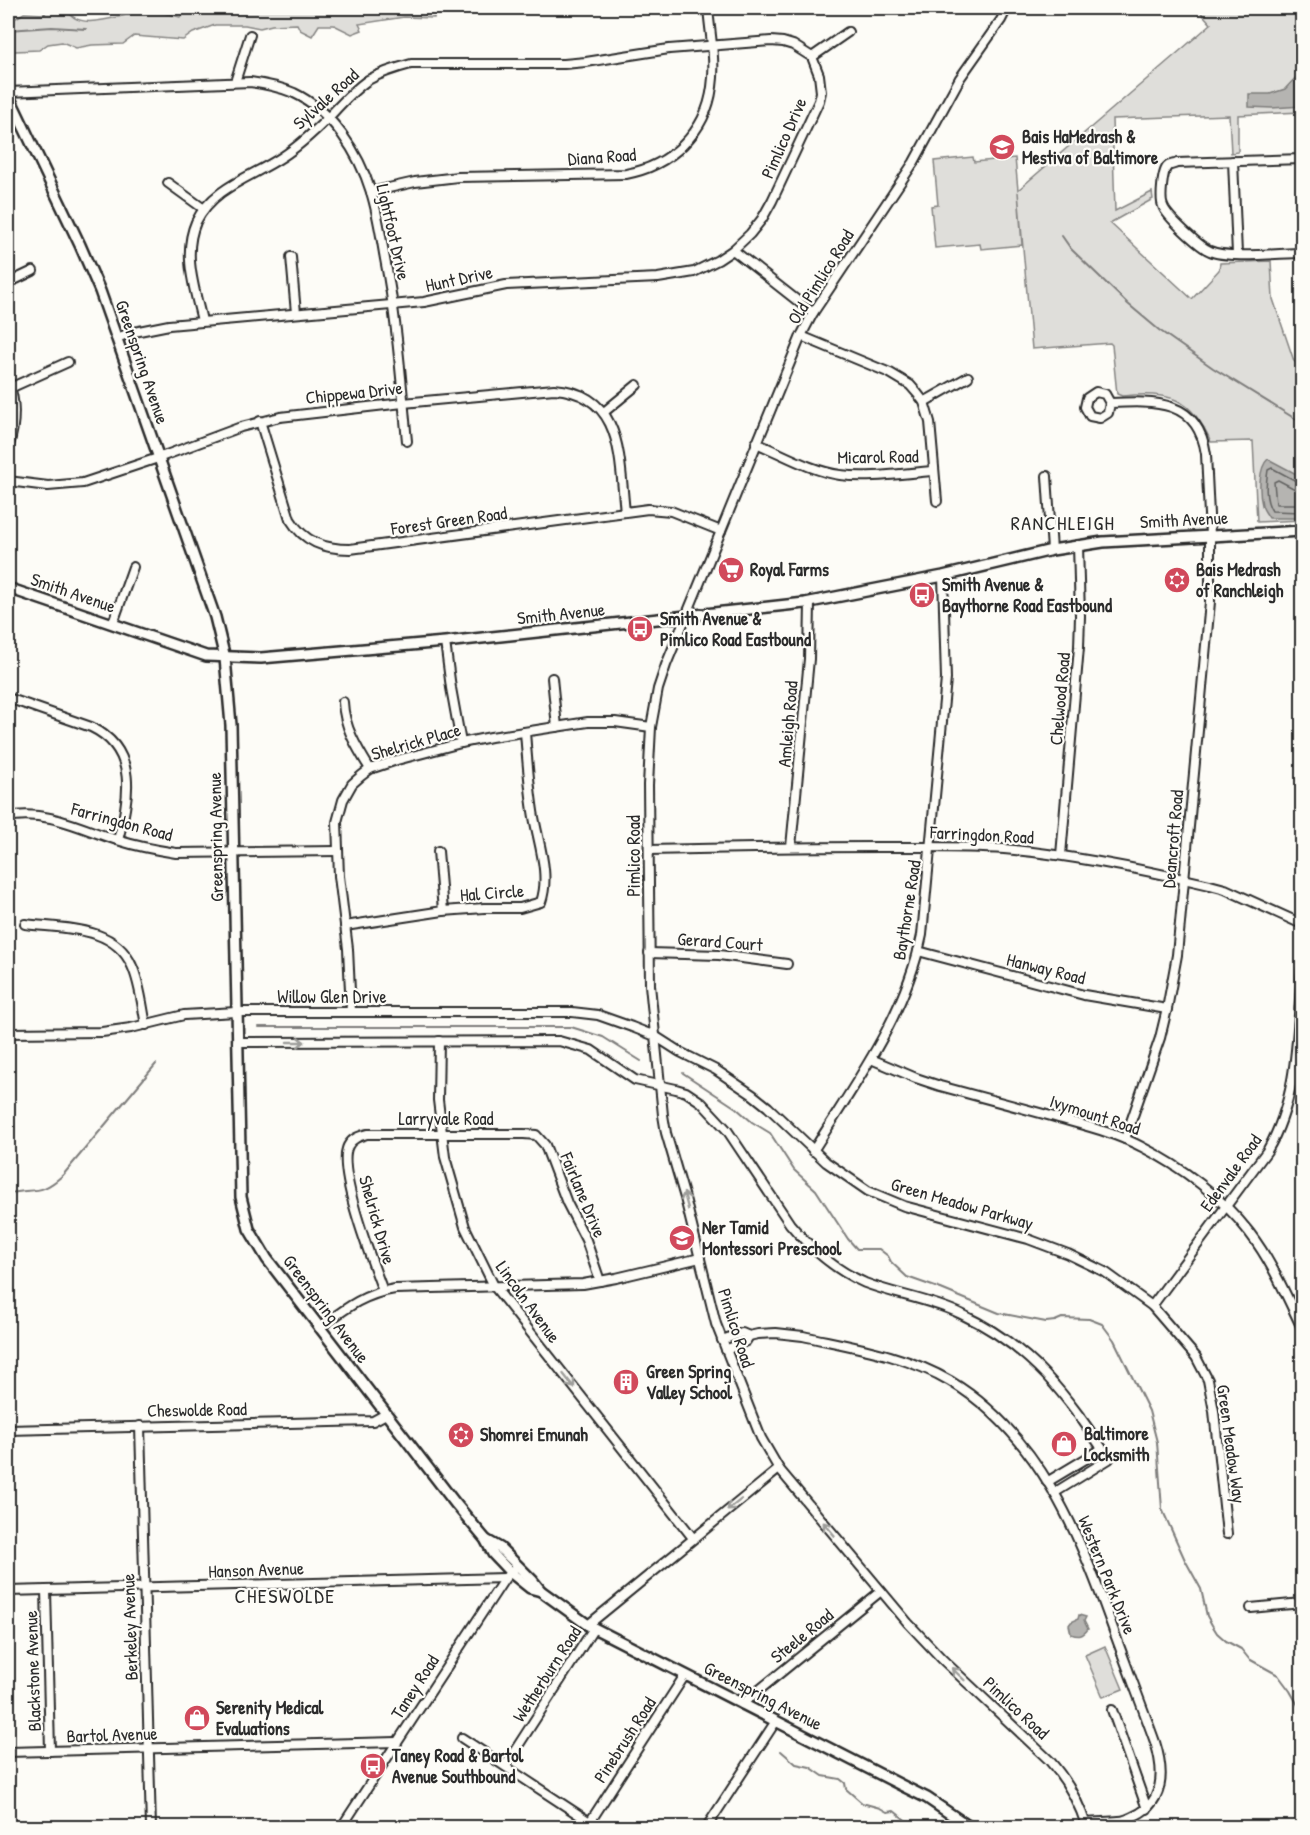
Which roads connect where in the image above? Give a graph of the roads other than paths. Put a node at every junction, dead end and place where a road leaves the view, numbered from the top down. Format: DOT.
graph roads {
  1 [pos="708,8"];
  2 [pos="1007,8"];
  3 [pos="848,32"];
  4 [pos="250,35"];
  5 [pos="711,46"];
  6 [pos="812,57"];
  7 [pos="235,82"];
  8 [pos="8,93"];
  9 [pos="328,118"];
  10 [pos="1302,159"];
  11 [pos="1233,162"];
  12 [pos="168,183"];
  13 [pos="371,192"];
  14 [pos="204,209"];
  15 [pos="733,250"];
  16 [pos="1302,253"];
  17 [pos="1237,254"];
  18 [pos="291,257"];
  19 [pos="33,272"];
  20 [pos="8,283"];
  21 [pos="394,305"];
  22 [pos="296,313"];
  23 [pos="813,313"];
  24 [pos="202,321"];
  25 [pos="801,336"];
  26 [pos="116,338"];
  27 [pos="68,362"];
  28 [pos="968,377"];
  29 [pos="9,385"];
  30 [pos="637,385"];
  31 [pos="924,402"];
  32 [pos="403,403"];
  33 [pos="1110,403"];
  34 [pos="604,412"];
  35 [pos="260,422"];
  36 [pos="406,441"];
  37 [pos="756,443"];
  38 [pos="8,448"];
  39 [pos="158,458"];
  40 [pos="934,471"];
  41 [pos="1047,476"];
  42 [pos="8,481"];
  43 [pos="937,501"];
  44 [pos="625,512"];
  45 [pos="721,531"];
  46 [pos="1302,531"];
  47 [pos="1210,535"];
  48 [pos="1078,545"];
  49 [pos="1052,550"];
  50 [pos="133,567"];
  51 [pos="943,576"];
  52 [pos="8,588"];
  53 [pos="810,603"];
  54 [pos="687,616"];
  55 [pos="113,623"];
  56 [pos="445,642"];
  57 [pos="225,658"];
  58 [pos="552,678"];
  59 [pos="8,698"];
  60 [pos="343,702"];
  61 [pos="557,727"];
  62 [pos="651,727"];
  63 [pos="525,732"];
  64 [pos="461,743"];
  65 [pos="370,769"];
  66 [pos="8,817"];
  67 [pos="118,840"];
  68 [pos="791,847"];
  69 [pos="931,847"];
  70 [pos="649,850"];
  71 [pos="338,851"];
  72 [pos="438,851"];
  73 [pos="232,853"];
  74 [pos="1061,855"];
  75 [pos="1184,879"];
  76 [pos="443,911"];
  77 [pos="25,924"];
  78 [pos="1302,924"];
  79 [pos="345,926"];
  80 [pos="918,951"];
  81 [pos="650,953"];
  82 [pos="787,964"];
  83 [pos="1302,970"];
  84 [pos="1167,1009"];
  85 [pos="236,1012"];
  86 [pos="351,1012"];
  87 [pos="146,1024"];
  88 [pos="8,1034"];
  89 [pos="655,1036"];
  90 [pos="439,1041"];
  91 [pos="237,1042"];
  92 [pos="871,1059"];
  93 [pos="661,1086"];
  94 [pos="368,1134"];
  95 [pos="441,1134"];
  96 [pos="524,1134"];
  97 [pos="1125,1139"];
  98 [pos="813,1151"];
  99 [pos="1226,1207"];
  100 [pos="700,1258"];
  101 [pos="600,1281"];
  102 [pos="494,1286"];
  103 [pos="383,1291"];
  104 [pos="1152,1306"];
  105 [pos="319,1328"];
  106 [pos="1302,1328"];
  107 [pos="749,1336"];
  108 [pos="722,1340"];
  109 [pos="726,1350"];
  110 [pos="386,1414"];
  111 [pos="140,1426"];
  112 [pos="8,1430"];
  113 [pos="1102,1449"];
  114 [pos="779,1468"];
  115 [pos="1047,1482"];
  116 [pos="1054,1493"];
  117 [pos="1227,1534"];
  118 [pos="693,1538"];
  119 [pos="511,1572"];
  120 [pos="144,1588"];
  121 [pos="46,1590"];
  122 [pos="8,1591"];
  123 [pos="881,1591"];
  124 [pos="1302,1603"];
  125 [pos="1251,1608"];
  126 [pos="591,1626"];
  127 [pos="685,1675"];
  128 [pos="742,1704"];
  129 [pos="1112,1710"];
  130 [pos="776,1721"];
  131 [pos="462,1738"];
  132 [pos="397,1742"];
  133 [pos="148,1749"];
  134 [pos="50,1751"];
  135 [pos="8,1752"];
  136 [pos="505,1766"];
  137 [pos="1147,1809"];
  138 [pos="590,1822"];
  139 [pos="1116,1824"];
  140 [pos="1087,1825"];
  141 [pos="151,1827"];
  142 [pos="340,1827"];
  143 [pos="599,1827"];
  144 [pos="706,1827"];
  145 [pos="971,1827"];
  1 -- 5 [label="street, Diana Road"];
  2 -- 23 [label="street, Old Pimlico Road"];
  3 -- 6 [label="street"];
  4 -- 7 [label="street"];
  5 -- 6 [label="street"];
  5 -- 9 [label="street, Sylvale Road"];
  5 -- 13 [label="street, Diana Road"];
  6 -- 15 [label="street, Pimlico Drive"];
  7 -- 8 [label="street, Lightfoot Drive"];
  7 -- 9 [label="street, Lightfoot Drive"];
  8 -- 26 [label="main road, Greenspring Avenue"];
  9 -- 13 [label="street, Lightfoot Drive"];
  9 -- 14 [label="street, Sylvale Road"];
  10 -- 11 [label="street"];
  11 -- 17 [label="street"];
  11 -- 17 [label="street"];
  12 -- 14 [label="street"];
  13 -- 21 [label="street, Lightfoot Drive"];
  14 -- 24 [label="street, Sylvale Road"];
  15 -- 21 [label="street, Hunt Drive"];
  15 -- 23 [label="street"];
  16 -- 17 [label="street"];
  18 -- 22 [label="street"];
  19 -- 20 [label="street"];
  21 -- 22 [label="street, Hunt Drive"];
  21 -- 32 [label="street, Lightfoot Drive"];
  22 -- 24 [label="street, Hunt Drive"];
  23 -- 25 [label="street, Old Pimlico Road"];
  24 -- 26 [label="street, Hunt Drive"];
  25 -- 31 [label="street"];
  25 -- 37 [label="street, Old Pimlico Road"];
  26 -- 39 [label="main road, Greenspring Avenue"];
  27 -- 29 [label="street"];
  28 -- 31 [label="street"];
  29 -- 38 [label="street"];
  30 -- 34 [label="street"];
  31 -- 40 [label="street"];
  32 -- 34 [label="street, Chippewa Drive"];
  32 -- 35 [label="street, Chippewa Drive"];
  32 -- 36 [label="street, Lightfoot Drive"];
  33 -- 47 [label="street, Deancroft Road"];
  34 -- 44 [label="street, Chippewa Drive"];
  35 -- 39 [label="street, Chippewa Drive"];
  35 -- 44 [label="street, Forest Green Road"];
  37 -- 40 [label="street, Micarol Road"];
  37 -- 45 [label="street, Old Pimlico Road"];
  39 -- 42 [label="street, Chippewa Drive"];
  39 -- 57 [label="main road, Greenspring Avenue"];
  40 -- 43 [label="street"];
  41 -- 49 [label="street"];
  44 -- 45 [label="street, Forest Green Road"];
  45 -- 54 [label="street, Old Pimlico Road"];
  46 -- 47 [label="main road, Smith Avenue"];
  47 -- 48 [label="main road, Smith Avenue"];
  47 -- 75 [label="street, Deancroft Road"];
  48 -- 49 [label="main road, Smith Avenue"];
  48 -- 74 [label="street, Chelwood Road"];
  49 -- 51 [label="main road, Smith Avenue"];
  50 -- 55 [label="street"];
  51 -- 53 [label="main road, Smith Avenue"];
  51 -- 69 [label="street, Baythorne Road"];
  52 -- 55 [label="main road, Smith Avenue"];
  53 -- 54 [label="main road, Smith Avenue"];
  53 -- 68 [label="street, Amleigh Road"];
  54 -- 56 [label="main road, Smith Avenue"];
  54 -- 62 [label="street, Pimlico Road"];
  55 -- 57 [label="main road, Smith Avenue"];
  56 -- 57 [label="main road, Smith Avenue"];
  56 -- 64 [label="street"];
  57 -- 73 [label="main road, Greenspring Avenue"];
  58 -- 61 [label="street"];
  59 -- 67 [label="street"];
  60 -- 65 [label="street"];
  61 -- 62 [label="street, Shelrick Place"];
  61 -- 63 [label="street, Shelrick Place"];
  62 -- 70 [label="street, Pimlico Road"];
  63 -- 64 [label="street, Shelrick Place"];
  63 -- 76 [label="street, Hal Circle"];
  64 -- 65 [label="street, Shelrick Place"];
  65 -- 71 [label="street, Shelrick Place"];
  66 -- 67 [label="street, Farringdon Road"];
  67 -- 73 [label="street, Farringdon Road"];
  68 -- 69 [label="street, Farringdon Road"];
  68 -- 70 [label="street, Farringdon Road"];
  69 -- 74 [label="street, Farringdon Road"];
  69 -- 80 [label="street, Baythorne Road"];
  70 -- 81 [label="street, Pimlico Road"];
  71 -- 73 [label="street, Farringdon Road"];
  71 -- 79 [label="street, Shelrick Place"];
  72 -- 76 [label="street"];
  73 -- 85 [label="main road, Greenspring Avenue"];
  74 -- 75 [label="street, Farringdon Road"];
  75 -- 78 [label="street, Farringdon Road"];
  75 -- 84 [label="street, Deancroft Road"];
  76 -- 79 [label="street, Hal Circle"];
  77 -- 87 [label="street"];
  79 -- 86 [label="street, Shelrick Place"];
  80 -- 84 [label="street, Hanway Road"];
  80 -- 92 [label="street, Baythorne Road"];
  81 -- 82 [label="street, Gerard Court"];
  81 -- 89 [label="street, Pimlico Road"];
  83 -- 99 [label="street, Edenvale Road"];
  84 -- 97 [label="street, Deancroft Road"];
  85 -- 86 [label="street, Willow Glen Drive"];
  85 -- 87 [label="street, Willow Glen Drive"];
  85 -- 91 [label="main road, Greenspring Avenue"];
  86 -- 89 [label="street, Willow Glen Drive"];
  87 -- 88 [label="street, Willow Glen Drive"];
  89 -- 93 [label="street, Pimlico Road"];
  89 -- 98 [label="street, Green Meadow Parkway"];
  91 -- 90 [label="street, one-way"];
  90 -- 93 [label="street"];
  90 -- 95 [label="street, Lincoln Avenue"];
  91 -- 105 [label="main road, Greenspring Avenue"];
  92 -- 97 [label="street, Ivymount Road"];
  92 -- 98 [label="street, Baythorne Road"];
  100 -- 93 [label="street, Pimlico Road, one-way"];
  93 -- 113 [label="street"];
  94 -- 95 [label="street, Larryvale Road"];
  94 -- 103 [label="street, Shelrick Drive"];
  95 -- 96 [label="street, Larryvale Road"];
  95 -- 102 [label="street, Lincoln Avenue"];
  96 -- 101 [label="street, Fairlane Drive"];
  97 -- 99 [label="street, Ivymount Road"];
  98 -- 104 [label="street, Green Meadow Parkway"];
  99 -- 104 [label="street, Edenvale Road"];
  99 -- 106 [label="street, Ivymount Road"];
  100 -- 101 [label="street"];
  100 -- 108 [label="street, Pimlico Road"];
  101 -- 102 [label="street"];
  102 -- 103 [label="street"];
  102 -- 118 [label="street, Lincoln Avenue, one-way"];
  103 -- 105 [label="street"];
  104 -- 117 [label="street, Green Meadow Way"];
  105 -- 110 [label="main road, Greenspring Avenue"];
  107 -- 108 [label="street, Western Park Drive"];
  107 -- 109 [label="street, Western Park Drive"];
  107 -- 115 [label="street, Western Park Drive"];
  108 -- 109 [label="street, Pimlico Road"];
  109 -- 114 [label="street, Pimlico Road"];
  110 -- 111 [label="street, Cheswolde Road"];
  110 -- 119 [label="main road, Greenspring Avenue"];
  111 -- 112 [label="street, Cheswolde Road"];
  111 -- 120 [label="street, Berkeley Avenue"];
  113 -- 115 [label="street"];
  113 -- 116 [label="street"];
  114 -- 118 [label="street, one-way"];
  123 -- 114 [label="street, Pimlico Road, one-way"];
  115 -- 116 [label="street, Western Park Drive"];
  116 -- 137 [label="street, Western Park Drive"];
  118 -- 126 [label="street"];
  119 -- 120 [label="street, Hanson Avenue"];
  119 -- 126 [label="main road, Greenspring Avenue"];
  119 -- 132 [label="street, Taney Road"];
  120 -- 121 [label="street, Hanson Avenue"];
  120 -- 133 [label="street, Berkeley Avenue"];
  121 -- 122 [label="street, Hanson Avenue"];
  121 -- 134 [label="street, Blackstone Avenue"];
  123 -- 128 [label="street, Steele Road"];
  140 -- 123 [label="street, Pimlico Road, one-way"];
  124 -- 125 [label="street"];
  126 -- 127 [label="main road, Greenspring Avenue"];
  126 -- 136 [label="street, Wetherburn Road"];
  127 -- 128 [label="main road, Greenspring Avenue"];
  127 -- 138 [label="street, Pinebrush Road"];
  128 -- 130 [label="main road, Greenspring Avenue"];
  129 -- 137 [label="street"];
  130 -- 144 [label="street"];
  130 -- 145 [label="main road, Greenspring Avenue"];
  131 -- 136 [label="street"];
  132 -- 133 [label="street, Bartol Avenue"];
  132 -- 142 [label="street, Taney Road"];
  133 -- 134 [label="street, Bartol Avenue"];
  133 -- 141 [label="street, Berkeley Avenue"];
  134 -- 135 [label="street, Bartol Avenue"];
  136 -- 138 [label="street"];
  137 -- 139 [label="street"];
  138 -- 143 [label="street"];
  139 -- 140 [label="street"];
}
